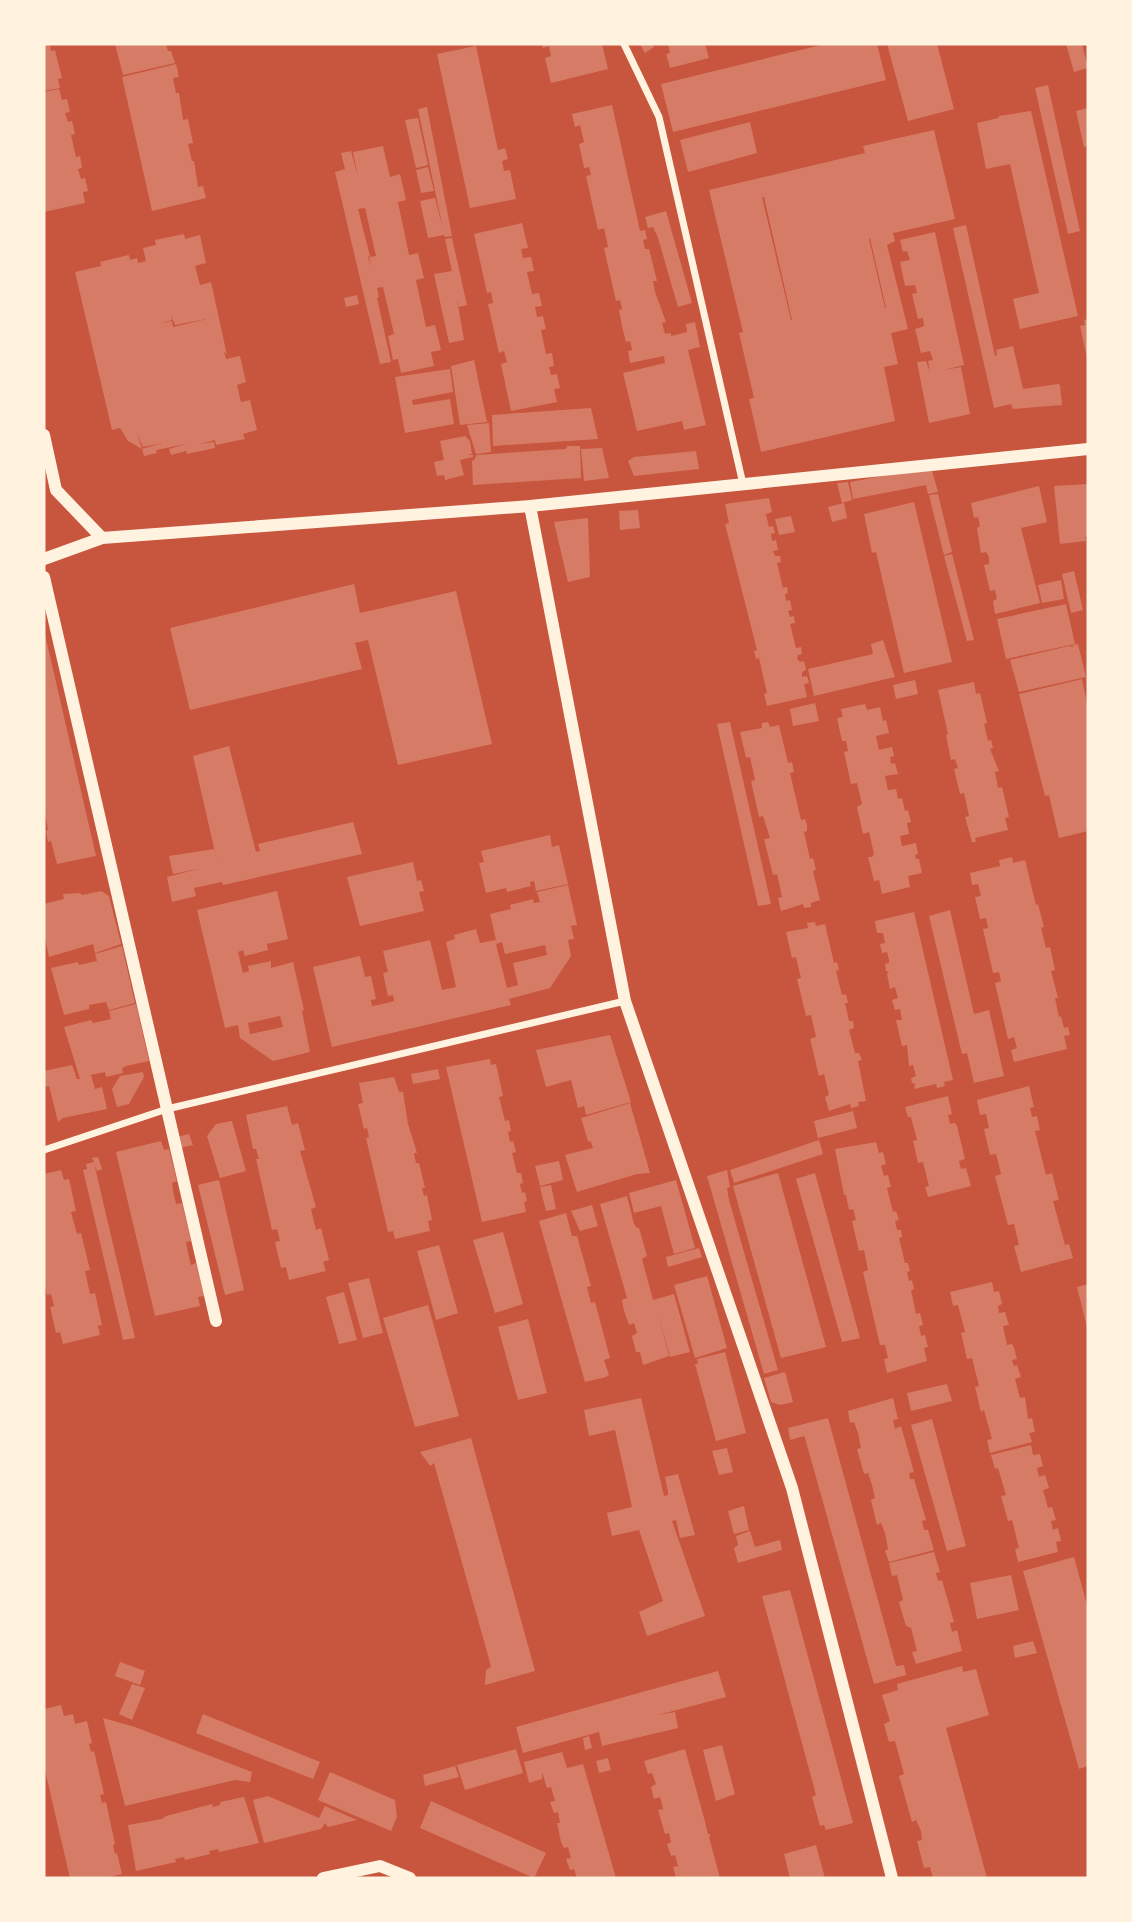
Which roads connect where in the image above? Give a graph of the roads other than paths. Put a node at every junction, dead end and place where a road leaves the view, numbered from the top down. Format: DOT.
graph roads {
  1 [pos="624,44"];
  2 [pos="44,435"];
  3 [pos="1088,449"];
  4 [pos="743,484"];
  5 [pos="530,506"];
  6 [pos="102,538"];
  7 [pos="44,559"];
  8 [pos="44,577"];
  9 [pos="625,1001"];
  10 [pos="167,1109"];
  11 [pos="44,1150"];
  12 [pos="216,1321"];
  13 [pos="323,1878"];
  14 [pos="410,1878"];
  15 [pos="892,1878"];
  1 -- 4 [label="street"];
  2 -- 6 [label="street"];
  3 -- 4 [label="street"];
  4 -- 5 [label="street"];
  5 -- 6 [label="street"];
  5 -- 9 [label="street"];
  6 -- 7 [label="street"];
  8 -- 10 [label="street"];
  9 -- 10 [label="street"];
  9 -- 15 [label="street"];
  10 -- 11 [label="street"];
  10 -- 12 [label="street"];
  13 -- 14 [label="street"];
}
